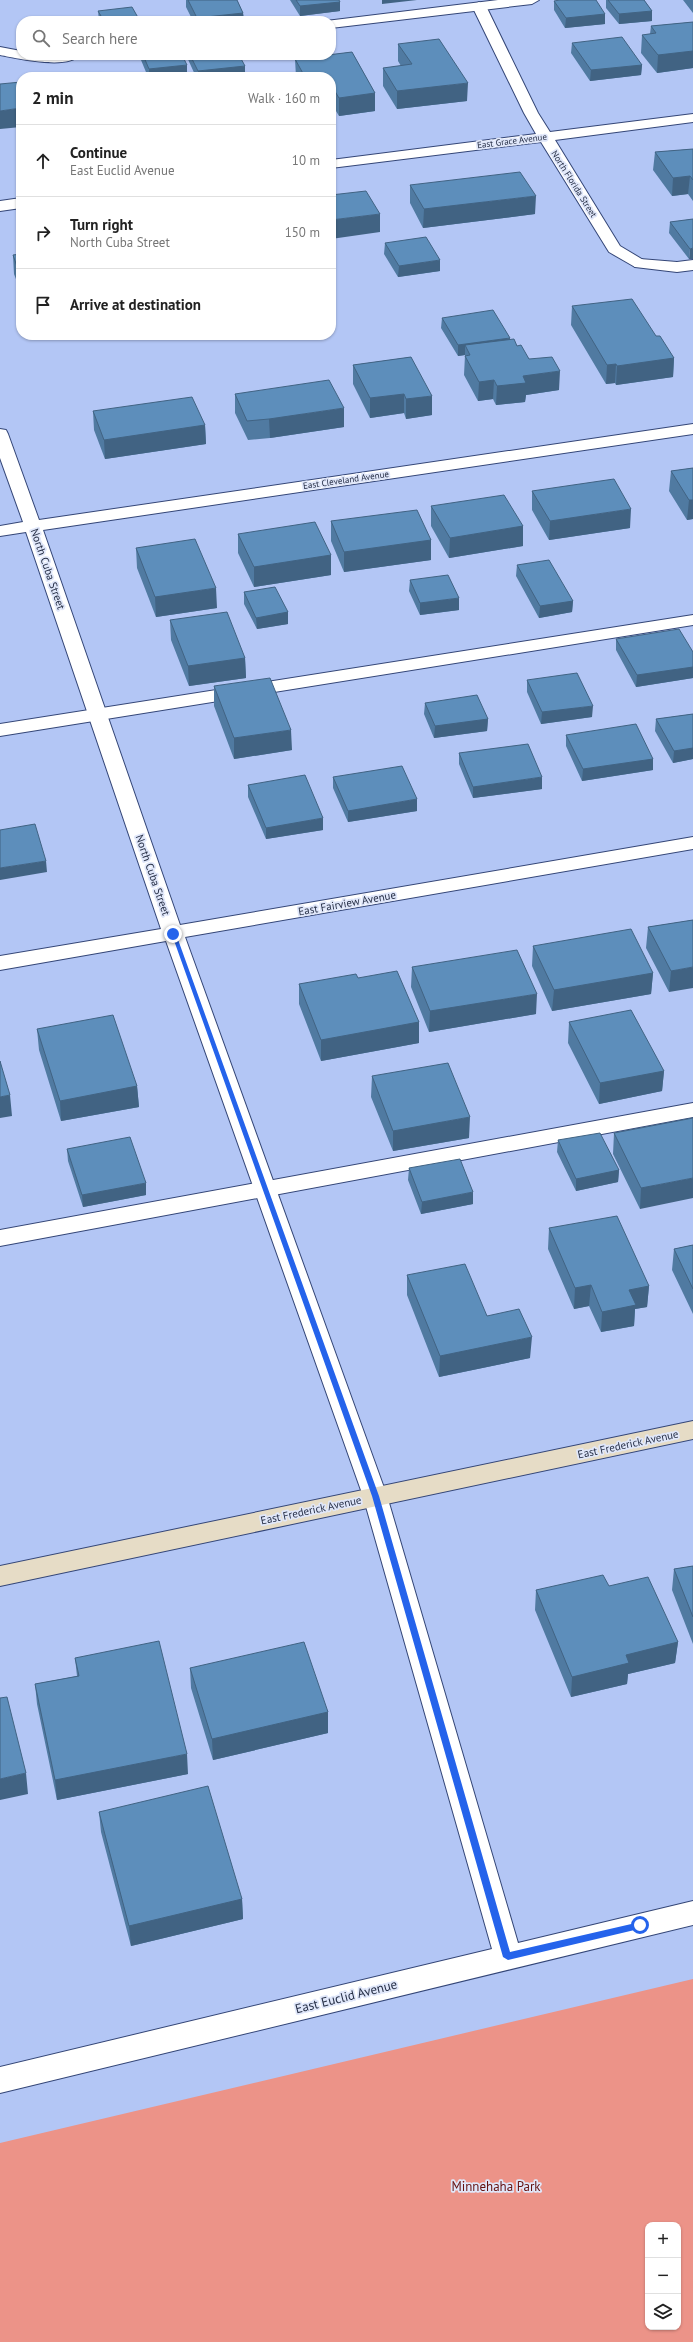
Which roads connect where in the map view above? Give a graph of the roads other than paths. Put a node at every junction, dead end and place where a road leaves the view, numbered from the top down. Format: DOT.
graph roads {
  1 [pos="532,0"];
  2 [pos="480,6"];
  3 [pos="336,23"];
  4 [pos="0,51"];
  5 [pos="16,54"];
  6 [pos="693,118"];
  7 [pos="545,136"];
  8 [pos="336,163"];
  9 [pos="16,204"];
  10 [pos="0,206"];
  11 [pos="693,265"];
  12 [pos="693,429"];
  13 [pos="0,434"];
  14 [pos="33,526"];
  15 [pos="0,531"];
  16 [pos="693,620"];
  17 [pos="99,714"];
  18 [pos="0,730"];
  19 [pos="693,843"];
  20 [pos="173,934"];
  21 [pos="0,963"];
  22 [pos="693,1110"];
  23 [pos="263,1188"];
  24 [pos="0,1238"];
  25 [pos="693,1430"];
  26 [pos="375,1496"];
  27 [pos="0,1576"];
  28 [pos="693,1913"];
  29 [pos="508,1957"];
  30 [pos="0,2080"];
  1 -- 2 [label="street"];
  2 -- 3 [label="street"];
  2 -- 7 [label="street, North Florida Street"];
  4 -- 5 [label="street"];
  6 -- 7 [label="street, East Grace Avenue"];
  7 -- 8 [label="street, East Grace Avenue"];
  7 -- 11 [label="street, North Florida Street"];
  9 -- 10 [label="street"];
  12 -- 14 [label="street, East Cleveland Avenue"];
  13 -- 14 [label="street, North Cuba Street"];
  14 -- 15 [label="street, East Cleveland Avenue"];
  14 -- 17 [label="street, North Cuba Street"];
  16 -- 17 [label="street"];
  17 -- 18 [label="street"];
  17 -- 20 [label="street, North Cuba Street"];
  19 -- 20 [label="street, East Fairview Avenue"];
  20 -- 21 [label="street, East Fairview Avenue"];
  20 -- 23 [label="street, North Cuba Street"];
  22 -- 23 [label="street"];
  23 -- 24 [label="street"];
  23 -- 26 [label="street, North Cuba Street"];
  25 -- 26 [label="main road, East Frederick Avenue"];
  26 -- 27 [label="main road, East Frederick Avenue"];
  26 -- 29 [label="street, North Cuba Street"];
  28 -- 29 [label="street, East Euclid Avenue"];
  29 -- 30 [label="street, East Euclid Avenue"];
}
